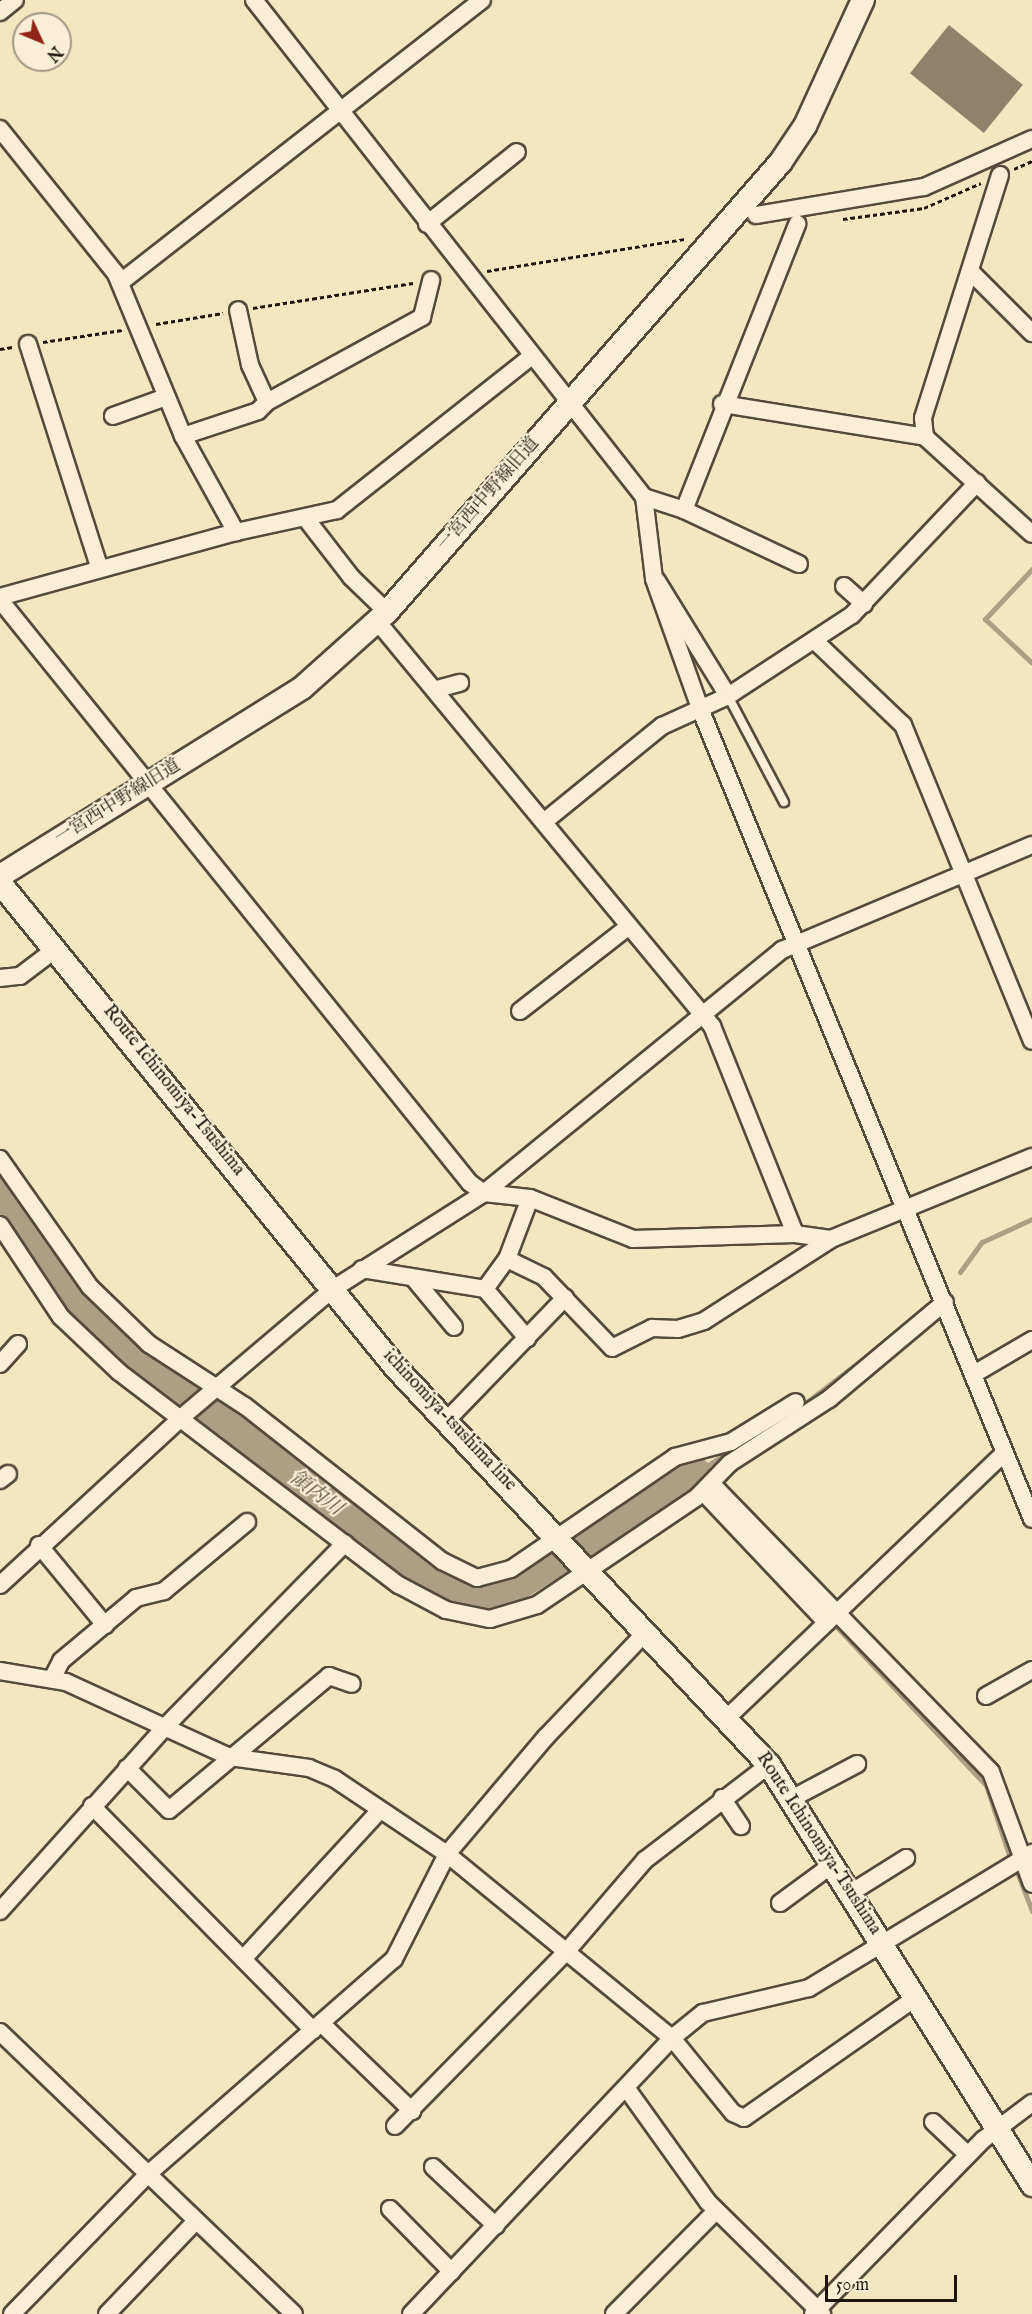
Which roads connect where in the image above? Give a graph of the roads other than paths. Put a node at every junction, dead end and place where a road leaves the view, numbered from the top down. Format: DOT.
graph roads {
  1 [pos="15,0"];
  2 [pos="254,0"];
  3 [pos="482,0"];
  4 [pos="863,0"];
  5 [pos="0,12"];
  6 [pos="342,111"];
  7 [pos="0,129"];
  8 [pos="1032,139"];
  9 [pos="517,152"];
  10 [pos="1000,174"];
  11 [pos="756,215"];
  12 [pos="427,224"];
  13 [pos="797,224"];
  14 [pos="970,271"];
  15 [pos="430,280"];
  16 [pos="121,282"];
  17 [pos="238,310"];
  18 [pos="1032,333"];
  19 [pos="28,344"];
  20 [pos="532,356"];
  21 [pos="166,397"];
  22 [pos="267,402"];
  23 [pos="568,404"];
  24 [pos="722,404"];
  25 [pos="114,416"];
  26 [pos="183,436"];
  27 [pos="925,437"];
  28 [pos="977,483"];
  29 [pos="644,497"];
  30 [pos="684,510"];
  31 [pos="307,520"];
  32 [pos="236,532"];
  33 [pos="1032,534"];
  34 [pos="799,564"];
  35 [pos="99,567"];
  36 [pos="654,579"];
  37 [pos="844,586"];
  38 [pos="0,599"];
  39 [pos="864,604"];
  40 [pos="382,616"];
  41 [pos="816,642"];
  42 [pos="460,683"];
  43 [pos="437,689"];
  44 [pos="728,696"];
  45 [pos="701,711"];
  46 [pos="147,785"];
  47 [pos="784,802"];
  48 [pos="545,821"];
  49 [pos="1032,845"];
  50 [pos="963,873"];
  51 [pos="0,876"];
  52 [pos="0,883"];
  53 [pos="629,926"];
  54 [pos="796,942"];
  55 [pos="57,948"];
  56 [pos="0,978"];
  57 [pos="520,1011"];
  58 [pos="700,1014"];
  59 [pos="1032,1041"];
  60 [pos="1032,1157"];
  61 [pos="0,1159"];
  62 [pos="484,1193"];
  63 [pos="530,1198"];
  64 [pos="906,1208"];
  65 [pos="0,1226"];
  66 [pos="795,1234"];
  67 [pos="831,1239"];
  68 [pos="507,1259"];
  69 [pos="362,1269"];
  70 [pos="415,1280"];
  71 [pos="333,1289"];
  72 [pos="485,1289"];
  73 [pos="565,1298"];
  74 [pos="945,1302"];
  75 [pos="454,1327"];
  76 [pos="527,1338"];
  77 [pos="1032,1340"];
  78 [pos="18,1344"];
  79 [pos="0,1364"];
  80 [pos="974,1374"];
  81 [pos="216,1389"];
  82 [pos="796,1402"];
  83 [pos="182,1417"];
  84 [pos="447,1420"];
  85 [pos="1004,1453"];
  86 [pos="707,1488"];
  87 [pos="1032,1519"];
  88 [pos="247,1522"];
  89 [pos="558,1538"];
  90 [pos="345,1543"];
  91 [pos="39,1545"];
  92 [pos="589,1571"];
  93 [pos="1,1583"];
  94 [pos="833,1618"];
  95 [pos="105,1625"];
  96 [pos="647,1631"];
  97 [pos="1032,1670"];
  98 [pos="0,1671"];
  99 [pos="52,1679"];
  100 [pos="352,1684"];
  101 [pos="986,1696"];
  102 [pos="728,1717"];
  103 [pos="165,1727"];
  104 [pos="230,1757"];
  105 [pos="857,1764"];
  106 [pos="769,1765"];
  107 [pos="127,1768"];
  108 [pos="722,1798"];
  109 [pos="791,1799"];
  110 [pos="92,1806"];
  111 [pos="380,1811"];
  112 [pos="741,1826"];
  113 [pos="447,1854"];
  114 [pos="1027,1855"];
  115 [pos="906,1858"];
  116 [pos="833,1864"];
  117 [pos="1032,1884"];
  118 [pos="852,1892"];
  119 [pos="780,1903"];
  120 [pos="0,1911"];
  121 [pos="881,1940"];
  122 [pos="567,1951"];
  123 [pos="243,1959"];
  124 [pos="917,1997"];
  125 [pos="317,2027"];
  126 [pos="0,2032"];
  127 [pos="672,2037"];
  128 [pos="627,2089"];
  129 [pos="1032,2103"];
  130 [pos="412,2110"];
  131 [pos="933,2122"];
  132 [pos="395,2126"];
  133 [pos="996,2128"];
  134 [pos="968,2155"];
  135 [pos="433,2167"];
  136 [pos="147,2175"];
  137 [pos="1032,2185"];
  138 [pos="390,2209"];
  139 [pos="717,2211"];
  140 [pos="196,2221"];
  141 [pos="496,2226"];
  142 [pos="452,2272"];
  143 [pos="817,2313"];
  144 [pos="12,2314"];
  145 [pos="107,2314"];
  146 [pos="294,2314"];
  147 [pos="411,2314"];
  148 [pos="614,2314"];
  1 -- 5 [label="street"];
  2 -- 6 [label="street"];
  3 -- 6 [label="street"];
  4 -- 23 [label="main road, 一宮西中野線旧道"];
  6 -- 12 [label="street"];
  6 -- 16 [label="street"];
  7 -- 16 [label="street"];
  8 -- 11 [label="street"];
  9 -- 12 [label="street"];
  10 -- 14 [label="street"];
  12 -- 20 [label="street"];
  13 -- 24 [label="street"];
  14 -- 18 [label="street"];
  14 -- 27 [label="street"];
  15 -- 22 [label="street"];
  16 -- 21 [label="street"];
  17 -- 22 [label="street"];
  19 -- 35 [label="street"];
  20 -- 23 [label="street"];
  20 -- 31 [label="street"];
  21 -- 25 [label="street"];
  21 -- 26 [label="street"];
  22 -- 26 [label="street"];
  23 -- 29 [label="street"];
  23 -- 40 [label="main road, 一宮西中野線旧道"];
  24 -- 27 [label="street"];
  24 -- 30 [label="street"];
  26 -- 32 [label="street"];
  27 -- 28 [label="street"];
  28 -- 33 [label="street"];
  28 -- 39 [label="street"];
  29 -- 30 [label="street"];
  29 -- 36 [label="street"];
  30 -- 34 [label="street"];
  31 -- 32 [label="street"];
  31 -- 40 [label="street"];
  32 -- 35 [label="street"];
  35 -- 38 [label="street"];
  36 -- 44 [label="street"];
  36 -- 45 [label="street"];
  37 -- 39 [label="street"];
  38 -- 46 [label="street"];
  39 -- 41 [label="street"];
  40 -- 43 [label="street"];
  40 -- 46 [label="main road, 一宮西中野線旧道"];
  41 -- 44 [label="street"];
  41 -- 50 [label="street"];
  42 -- 43 [label="street"];
  43 -- 48 [label="street"];
  44 -- 45 [label="street"];
  44 -- 47 [label="lane"];
  45 -- 48 [label="street"];
  45 -- 54 [label="street"];
  46 -- 51 [label="main road, 一宮西中野線旧道"];
  46 -- 62 [label="street"];
  48 -- 53 [label="street"];
  49 -- 50 [label="street"];
  50 -- 54 [label="street"];
  50 -- 59 [label="street"];
  52 -- 55 [label="main road, Route Ichinomiya-Tsushima"];
  53 -- 57 [label="street"];
  53 -- 58 [label="street"];
  54 -- 58 [label="street"];
  54 -- 64 [label="street"];
  55 -- 56 [label="street"];
  55 -- 71 [label="main road, Route Ichinomiya-Tsushima"];
  58 -- 62 [label="street"];
  58 -- 66 [label="street"];
  60 -- 64 [label="street"];
  61 -- 81 [label="street"];
  62 -- 63 [label="street"];
  62 -- 69 [label="street"];
  63 -- 66 [label="street"];
  63 -- 68 [label="street"];
  64 -- 67 [label="street"];
  64 -- 74 [label="street"];
  65 -- 83 [label="street"];
  66 -- 67 [label="street"];
  67 -- 73 [label="street"];
  68 -- 72 [label="street"];
  68 -- 73 [label="street"];
  69 -- 70 [label="street"];
  69 -- 71 [label="street"];
  70 -- 72 [label="street"];
  70 -- 75 [label="street"];
  71 -- 81 [label="street"];
  71 -- 84 [label="main road, ichinomiya-tsushima line"];
  72 -- 76 [label="street"];
  73 -- 76 [label="street"];
  74 -- 80 [label="street"];
  74 -- 86 [label="street"];
  76 -- 84 [label="street"];
  77 -- 80 [label="street"];
  78 -- 79 [label="street"];
  80 -- 85 [label="street"];
  81 -- 83 [label="street"];
  81 -- 89 [label="street"];
  82 -- 89 [label="street"];
  83 -- 90 [label="street"];
  83 -- 91 [label="street"];
  84 -- 89 [label="main road, ichinomiya-tsushima line"];
  85 -- 87 [label="street"];
  85 -- 94 [label="street"];
  86 -- 92 [label="street"];
  86 -- 94 [label="street"];
  88 -- 95 [label="street"];
  89 -- 92 [label="main road, Route Ichinomiya-Tsushima"];
  90 -- 92 [label="street"];
  90 -- 103 [label="street"];
  91 -- 93 [label="street"];
  91 -- 95 [label="street"];
  92 -- 96 [label="main road, Route Ichinomiya-Tsushima"];
  94 -- 102 [label="street"];
  94 -- 114 [label="street"];
  95 -- 99 [label="street"];
  96 -- 102 [label="main road, Route Ichinomiya-Tsushima"];
  96 -- 113 [label="street"];
  97 -- 101 [label="street"];
  98 -- 99 [label="street"];
  99 -- 103 [label="street"];
  100 -- 104 [label="street"];
  102 -- 106 [label="main road, Route Ichinomiya-Tsushima"];
  103 -- 104 [label="street"];
  103 -- 107 [label="street"];
  104 -- 107 [label="street"];
  104 -- 111 [label="street"];
  105 -- 109 [label="street"];
  106 -- 108 [label="street"];
  106 -- 109 [label="main road, Route Ichinomiya-Tsushima"];
  107 -- 110 [label="street"];
  108 -- 112 [label="street"];
  108 -- 122 [label="street"];
  109 -- 116 [label="main road, Route Ichinomiya-Tsushima"];
  110 -- 120 [label="street"];
  110 -- 123 [label="street"];
  111 -- 113 [label="street"];
  111 -- 123 [label="street"];
  113 -- 122 [label="street"];
  113 -- 125 [label="street"];
  114 -- 117 [label="street"];
  114 -- 121 [label="street"];
  115 -- 118 [label="street"];
  116 -- 118 [label="main road, Route Ichinomiya-Tsushima"];
  116 -- 119 [label="street"];
  118 -- 121 [label="main road, Route Ichinomiya-Tsushima"];
  121 -- 124 [label="main road, Route Ichinomiya-Tsushima"];
  121 -- 127 [label="street"];
  122 -- 127 [label="street"];
  122 -- 130 [label="street"];
  123 -- 125 [label="street"];
  124 -- 127 [label="street"];
  124 -- 133 [label="main road, Route Ichinomiya-Tsushima"];
  125 -- 130 [label="street"];
  125 -- 136 [label="street"];
  126 -- 136 [label="street"];
  127 -- 128 [label="street"];
  128 -- 139 [label="street"];
  128 -- 141 [label="street"];
  129 -- 133 [label="street"];
  130 -- 132 [label="street"];
  131 -- 134 [label="street"];
  133 -- 134 [label="street"];
  133 -- 137 [label="main road, Route Ichinomiya-Tsushima"];
  134 -- 143 [label="street"];
  135 -- 141 [label="street"];
  136 -- 140 [label="street"];
  136 -- 144 [label="street"];
  138 -- 142 [label="street"];
  139 -- 143 [label="street"];
  139 -- 148 [label="street"];
  140 -- 145 [label="street"];
  140 -- 146 [label="street"];
  141 -- 142 [label="street"];
  142 -- 147 [label="street"];
}
